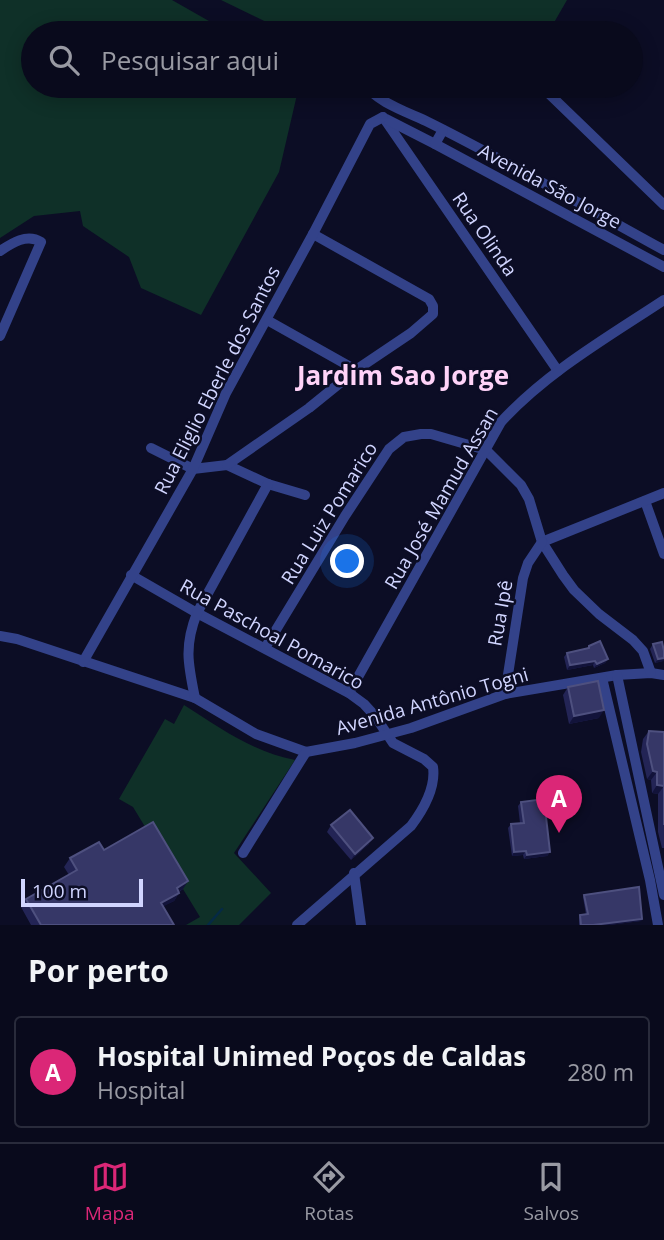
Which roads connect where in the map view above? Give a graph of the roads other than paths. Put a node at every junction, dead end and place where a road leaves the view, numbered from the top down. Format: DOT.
graph roads {
  1 [pos="379,98"];
  2 [pos="553,98"];
  3 [pos="383,117"];
  4 [pos="443,130"];
  5 [pos="435,144"];
  6 [pos="664,205"];
  7 [pos="313,234"];
  8 [pos="664,250"];
  9 [pos="0,251"];
  10 [pos="664,267"];
  11 [pos="664,300"];
  12 [pos="267,320"];
  13 [pos="0,336"];
  14 [pos="356,370"];
  15 [pos="558,371"];
  16 [pos="151,448"];
  17 [pos="486,450"];
  18 [pos="227,464"];
  19 [pos="192,469"];
  20 [pos="268,484"];
  21 [pos="664,493"];
  22 [pos="305,495"];
  23 [pos="645,501"];
  24 [pos="542,542"];
  25 [pos="664,554"];
  26 [pos="131,575"];
  27 [pos="197,613"];
  28 [pos="0,636"];
  29 [pos="265,648"];
  30 [pos="83,662"];
  31 [pos="651,673"];
  32 [pos="664,675"];
  33 [pos="617,676"];
  34 [pos="602,678"];
  35 [pos="349,693"];
  36 [pos="505,694"];
  37 [pos="195,698"];
  38 [pos="386,734"];
  39 [pos="306,752"];
  40 [pos="639,780"];
  41 [pos="626,783"];
  42 [pos="243,853"];
  43 [pos="354,873"];
  44 [pos="655,878"];
  45 [pos="664,895"];
  46 [pos="297,925"];
  47 [pos="361,925"];
  48 [pos="658,925"];
  1 -- 4 [label="street, Avenida São Jorge"];
  2 -- 6 [label="street"];
  3 -- 5 [label="street, Avenida São Jorge"];
  3 -- 7 [label="street, Rua Eliglio Eberle dos Santos"];
  3 -- 15 [label="street, Rua Olinda"];
  4 -- 5 [label="street"];
  4 -- 8 [label="street, Avenida São Jorge"];
  5 -- 10 [label="street, Avenida São Jorge"];
  7 -- 12 [label="street, Rua Eliglio Eberle dos Santos"];
  7 -- 14 [label="street"];
  9 -- 13 [label="street"];
  11 -- 15 [label="street, Rua José Mamud Assan"];
  12 -- 14 [label="street"];
  12 -- 19 [label="street, Rua Eliglio Eberle dos Santos"];
  14 -- 18 [label="street"];
  15 -- 17 [label="street, Rua José Mamud Assan"];
  16 -- 19 [label="street"];
  17 -- 24 [label="street"];
  17 -- 29 [label="street, Rua Luiz Pomarico"];
  17 -- 35 [label="street, Rua José Mamud Assan"];
  18 -- 19 [label="street"];
  18 -- 20 [label="street"];
  19 -- 26 [label="street, Rua Eliglio Eberle dos Santos"];
  20 -- 22 [label="street"];
  20 -- 27 [label="street"];
  21 -- 23 [label="street"];
  23 -- 24 [label="street"];
  23 -- 25 [label="street"];
  24 -- 31 [label="street"];
  24 -- 36 [label="street, Rua Ipê"];
  26 -- 27 [label="street, Rua Paschoal Pomarico"];
  26 -- 30 [label="street, Rua Eliglio Eberle dos Santos"];
  27 -- 29 [label="street, Rua Paschoal Pomarico"];
  27 -- 37 [label="street"];
  28 -- 30 [label="street"];
  29 -- 35 [label="street, Rua Paschoal Pomarico"];
  30 -- 37 [label="street"];
  31 -- 32 [label="street, Avenida Antônio Togni"];
  31 -- 33 [label="street, Avenida Antônio Togni"];
  33 -- 34 [label="street, Avenida Antônio Togni"];
  33 -- 40 [label="street"];
  34 -- 36 [label="street, Avenida Antônio Togni"];
  34 -- 41 [label="street"];
  35 -- 38 [label="street, Rua Paschoal Pomarico"];
  36 -- 38 [label="street, Avenida Antônio Togni"];
  37 -- 39 [label="street"];
  38 -- 39 [label="street, Avenida Antônio Togni"];
  38 -- 43 [label="street, Rua Paschoal Pomarico"];
  39 -- 42 [label="street"];
  40 -- 41 [label="street"];
  40 -- 44 [label="street"];
  41 -- 44 [label="street"];
  43 -- 46 [label="street"];
  43 -- 47 [label="street"];
  44 -- 45 [label="street"];
  44 -- 48 [label="street"];
}
